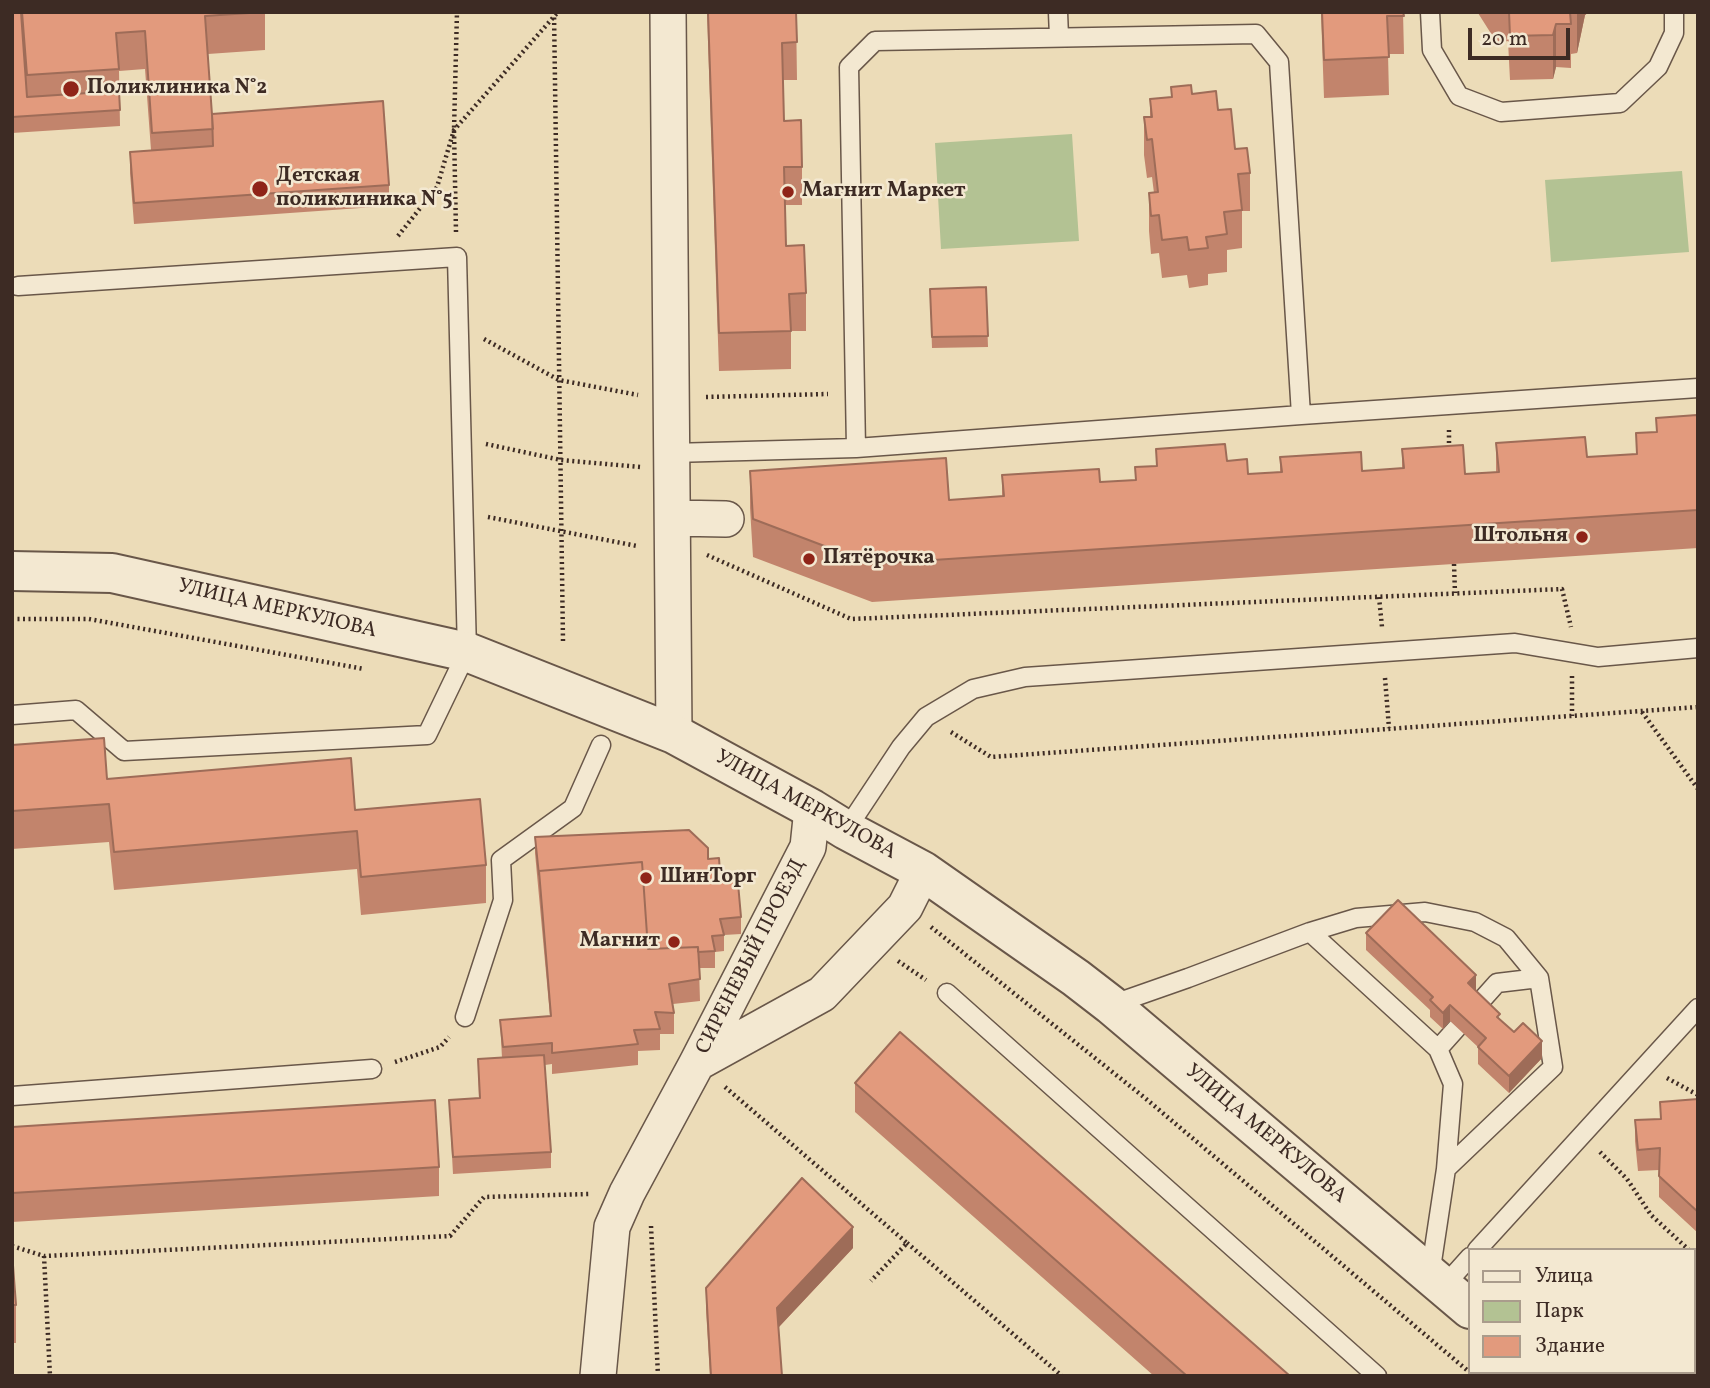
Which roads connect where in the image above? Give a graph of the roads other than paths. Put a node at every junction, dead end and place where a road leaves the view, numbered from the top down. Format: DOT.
graph roads {
  1 [pos="668,12"];
  2 [pos="1058,12"];
  3 [pos="1430,12"];
  4 [pos="1674,12"];
  5 [pos="1059,37"];
  6 [pos="18,286"];
  7 [pos="1698,388"];
  8 [pos="1301,415"];
  9 [pos="856,448"];
  10 [pos="672,461"];
  11 [pos="12,571"];
  12 [pos="1698,648"];
  13 [pos="467,652"];
  14 [pos="12,715"];
  15 [pos="674,734"];
  16 [pos="601,745"];
  17 [pos="812,809"];
  18 [pos="846,830"];
  19 [pos="923,872"];
  20 [pos="1310,932"];
  21 [pos="1539,978"];
  22 [pos="947,993"];
  23 [pos="1111,1005"];
  24 [pos="1698,1008"];
  25 [pos="466,1017"];
  26 [pos="1438,1049"];
  27 [pos="698,1063"];
  28 [pos="372,1069"];
  29 [pos="12,1096"];
  30 [pos="1446,1168"];
  31 [pos="1479,1248"];
  32 [pos="1468,1260"];
  33 [pos="1448,1290"];
  34 [pos="598,1376"];
  35 [pos="1377,1376"];
  1 -- 10 [label="street"];
  2 -- 5 [label="lane"];
  3 -- 4 [label="lane"];
  5 -- 8 [label="lane"];
  5 -- 9 [label="lane"];
  6 -- 13 [label="lane"];
  7 -- 8 [label="lane"];
  8 -- 9 [label="lane"];
  9 -- 10 [label="lane"];
  10 -- 15 [label="street"];
  11 -- 13 [label="street, УЛИЦА МЕРКУЛОВА"];
  12 -- 18 [label="lane"];
  13 -- 14 [label="lane"];
  13 -- 15 [label="street, УЛИЦА МЕРКУЛОВА"];
  15 -- 17 [label="street, УЛИЦА МЕРКУЛОВА"];
  16 -- 25 [label="lane"];
  17 -- 18 [label="street, УЛИЦА МЕРКУЛОВА"];
  17 -- 27 [label="street, СИРЕНЕВЫЙ ПРОЕЗД"];
  18 -- 19 [label="street, УЛИЦА МЕРКУЛОВА"];
  19 -- 23 [label="street, УЛИЦА МЕРКУЛОВА"];
  19 -- 27 [label="street, СИРЕНЕВЫЙ ПРОЕЗД"];
  20 -- 21 [label="lane"];
  20 -- 23 [label="lane"];
  20 -- 26 [label="lane"];
  21 -- 26 [label="lane"];
  21 -- 30 [label="lane"];
  22 -- 35 [label="lane"];
  23 -- 33 [label="street, УЛИЦА МЕРКУЛОВА"];
  24 -- 31 [label="lane"];
  26 -- 30 [label="lane"];
  27 -- 34 [label="street, СИРЕНЕВЫЙ ПРОЕЗД"];
  28 -- 29 [label="lane"];
  30 -- 33 [label="lane"];
  32 -- 33 [label="lane"];
}
